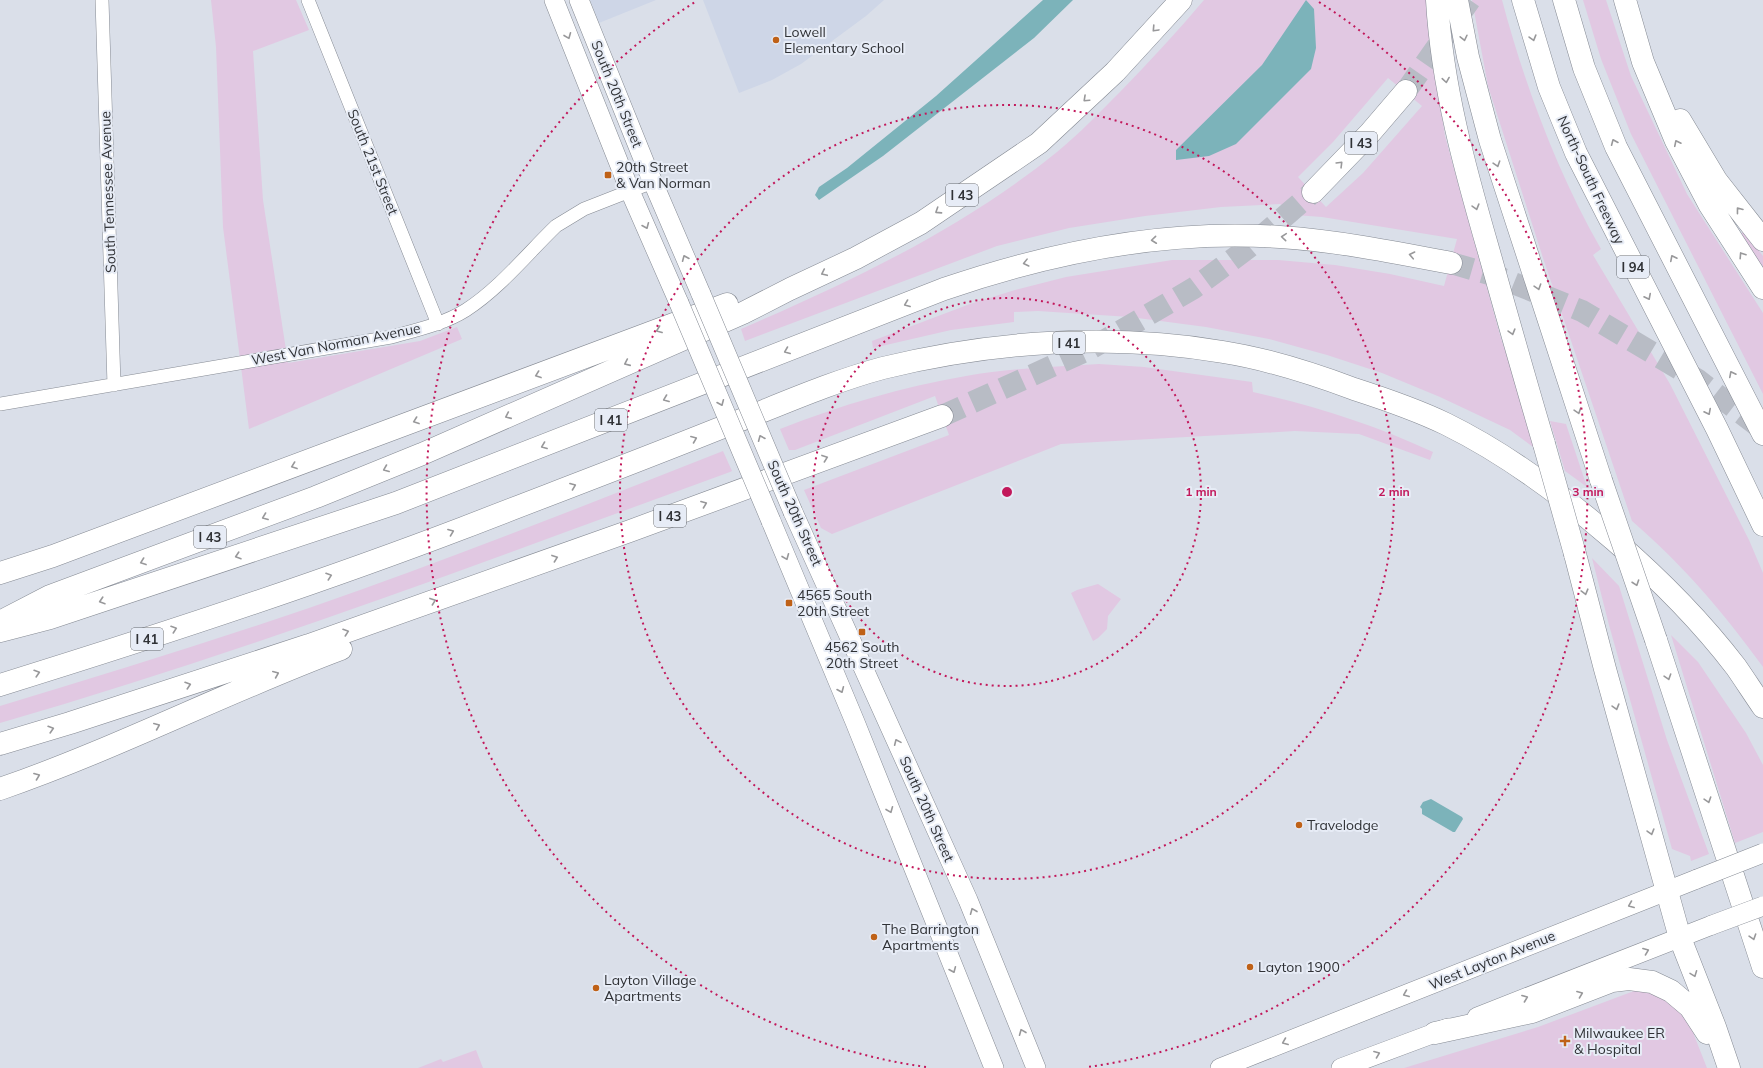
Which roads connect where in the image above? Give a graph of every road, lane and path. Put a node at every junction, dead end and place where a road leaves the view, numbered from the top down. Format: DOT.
graph roads {
  1 [pos="102,0"];
  2 [pos="308,0"];
  3 [pos="554,0"];
  4 [pos="579,0"];
  5 [pos="1181,0"];
  6 [pos="1437,0"];
  7 [pos="1457,0"];
  8 [pos="1523,0"];
  9 [pos="1564,0"];
  10 [pos="1625,0"];
  11 [pos="1630,0"];
  12 [pos="1406,91"];
  13 [pos="653,182"];
  14 [pos="630,191"];
  15 [pos="1313,192"];
  16 [pos="1763,240"];
  17 [pos="1450,263"];
  18 [pos="790,288"];
  19 [pos="1763,288"];
  20 [pos="438,324"];
  21 [pos="114,384"];
  22 [pos="0,404"];
  23 [pos="942,416"];
  24 [pos="1763,434"];
  25 [pos="1763,525"];
  26 [pos="0,573"];
  27 [pos="396,614"];
  28 [pos="0,622"];
  29 [pos="843,624"];
  30 [pos="0,631"];
  31 [pos="818,635"];
  32 [pos="0,685"];
  33 [pos="1763,707"];
  34 [pos="0,744"];
  35 [pos="0,789"];
  36 [pos="1763,853"];
  37 [pos="1667,891"];
  38 [pos="1763,906"];
  39 [pos="1680,938"];
  40 [pos="1763,967"];
  41 [pos="1435,1033"];
  42 [pos="994,1068"];
  43 [pos="1036,1068"];
  44 [pos="1220,1068"];
  45 [pos="1341,1068"];
  46 [pos="1728,1068"];
  1 -- 21 [label="street, South Tennessee Avenue"];
  2 -- 20 [label="street, South 21st Street"];
  3 -- 14 [label="street, South 20th Street, one-way"];
  4 -- 13 [label="street, South 20th Street"];
  5 -- 18 [label="highway, I 43, one-way"];
  6 -- 37 [label="highway, one-way, bridge"];
  7 -- 40 [label="highway, one-way, bridge"];
  8 -- 25 [label="highway, North-South Freeway / I 94, one-way"];
  24 -- 9 [label="highway, I 94, one-way"];
  19 -- 10 [label="highway, one-way"];
  16 -- 11 [label="highway, one-way"];
  15 -- 12 [label="highway, I 43, one-way"];
  13 -- 14 [label="street, West Van Norman Avenue"];
  29 -- 13 [label="street, South 20th Street, one-way, bridge"];
  14 -- 20 [label="street, West Van Norman Avenue"];
  14 -- 31 [label="street, South 20th Street, one-way, bridge"];
  17 -- 30 [label="highway, I 41, one-way"];
  18 -- 26 [label="highway, one-way"];
  18 -- 28 [label="highway, I 43, one-way"];
  20 -- 21 [label="street, West Van Norman Avenue"];
  21 -- 22 [label="street, West Van Norman Avenue"];
  27 -- 23 [label="highway, I 43, one-way"];
  34 -- 27 [label="highway, I 43, one-way"];
  35 -- 27 [label="highway, one-way"];
  29 -- 31 [label="street"];
  43 -- 29 [label="street, South 20th Street, one-way"];
  31 -- 42 [label="street, South 20th Street, one-way"];
  32 -- 33 [label="highway, I 41, one-way"];
  36 -- 37 [label="street, West Layton Avenue, bridge"];
  37 -- 39 [label="highway"];
  37 -- 44 [label="street, West Layton Avenue, one-way"];
  38 -- 39 [label="street, bridge"];
  41 -- 39 [label="street, one-way"];
  39 -- 46 [label="highway, one-way"];
  45 -- 41 [label="street, one-way"];
  41 -- 46 [label="highway, one-way"];
}
